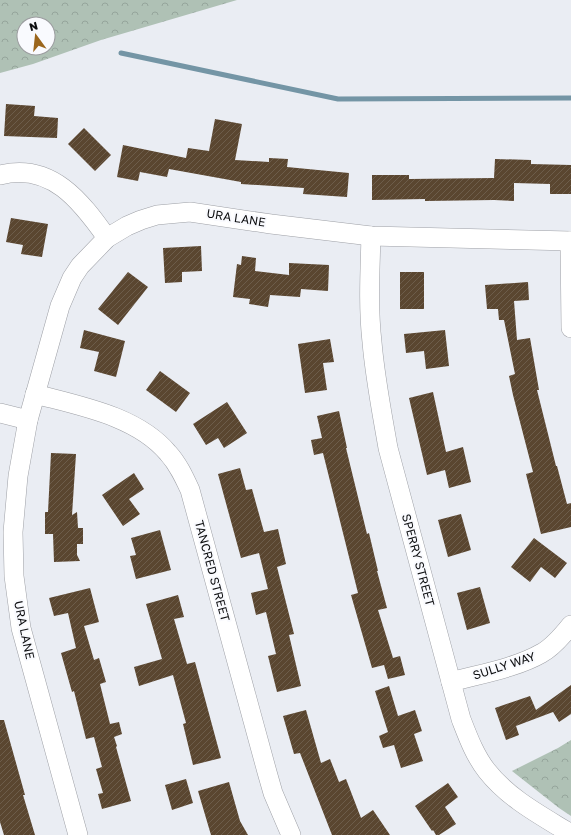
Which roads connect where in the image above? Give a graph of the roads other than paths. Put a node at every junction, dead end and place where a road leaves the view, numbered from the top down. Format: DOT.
graph roads {
  1 [pos="0,175"];
  2 [pos="371,236"];
  3 [pos="108,238"];
  4 [pos="570,241"];
  5 [pos="571,328"];
  6 [pos="35,394"];
  7 [pos="0,413"];
  8 [pos="28,420"];
  9 [pos="571,625"];
  10 [pos="451,682"];
  11 [pos="571,834"];
  12 [pos="78,835"];
  13 [pos="291,835"];
  1 -- 3 [label="street"];
  2 -- 3 [label="street, URA LANE"];
  2 -- 4 [label="street, URA LANE"];
  2 -- 10 [label="street, SPERRY STREET"];
  3 -- 6 [label="street, URA LANE"];
  4 -- 5 [label="street"];
  6 -- 8 [label="street, URA LANE"];
  6 -- 13 [label="street, TANCRED STREET"];
  7 -- 8 [label="street"];
  8 -- 12 [label="street, URA LANE"];
  9 -- 10 [label="street, SULLY WAY"];
  10 -- 11 [label="street, SPERRY STREET"];
}
